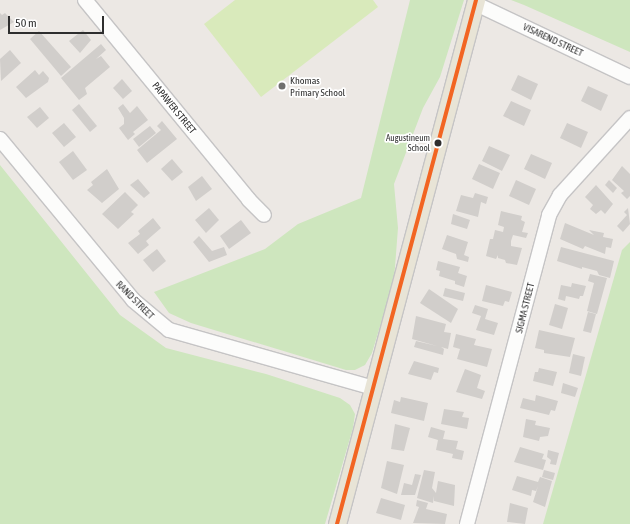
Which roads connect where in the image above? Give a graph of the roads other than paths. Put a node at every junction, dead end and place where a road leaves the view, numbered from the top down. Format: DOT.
graph roads {
  1 [pos="85,0"];
  2 [pos="476,2"];
  3 [pos="630,76"];
  4 [pos="630,118"];
  5 [pos="0,138"];
  6 [pos="264,215"];
  7 [pos="374,388"];
  8 [pos="337,524"];
  9 [pos="467,524"];
  1 -- 6 [label="street, PAPAWER STREET"];
  2 -- 3 [label="street, VISAREND STREET"];
  2 -- 7 [label="main road"];
  4 -- 9 [label="street, SIGMA STREET"];
  5 -- 7 [label="street, RAND STREET"];
  7 -- 8 [label="main road"];
}
